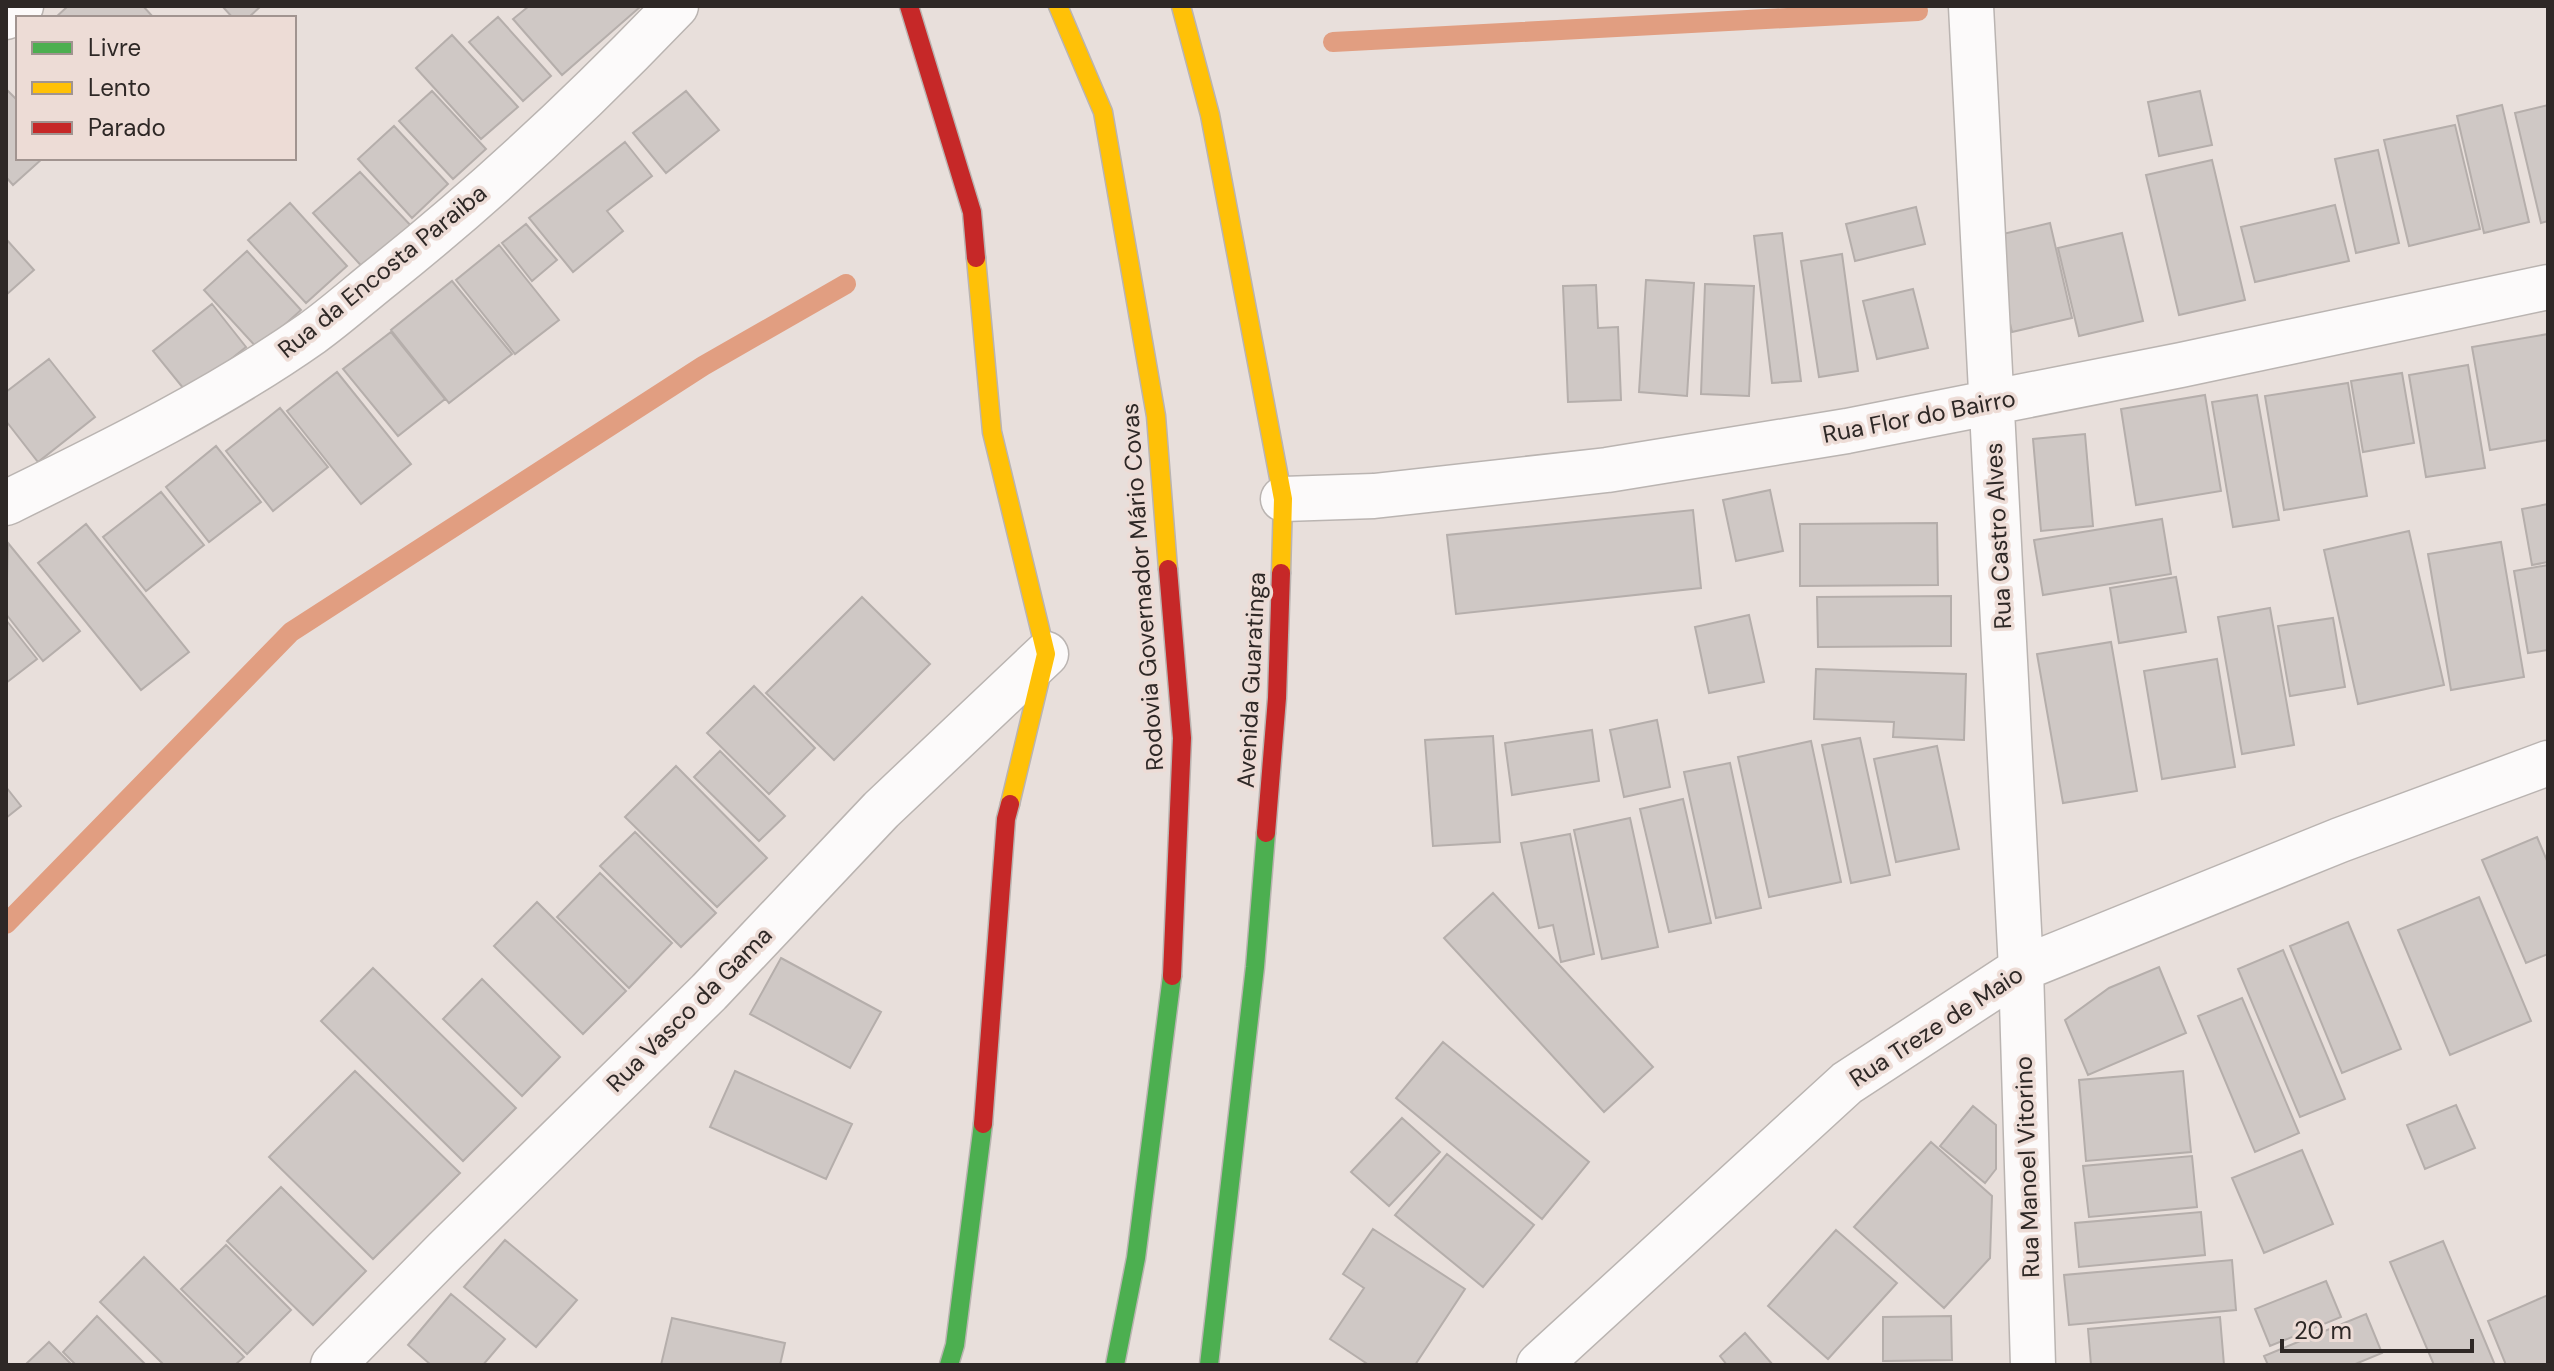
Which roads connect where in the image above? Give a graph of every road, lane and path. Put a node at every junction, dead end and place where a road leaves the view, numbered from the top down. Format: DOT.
graph roads {
  1 [pos="21,6"];
  2 [pos="676,6"];
  3 [pos="909,6"];
  4 [pos="1058,6"];
  5 [pos="1181,6"];
  6 [pos="1971,6"];
  7 [pos="6,17"];
  8 [pos="1084,21"];
  9 [pos="1103,112"];
  10 [pos="2548,287"];
  11 [pos="1990,403"];
  12 [pos="1283,499"];
  13 [pos="6,503"];
  14 [pos="1046,654"];
  15 [pos="2548,763"];
  16 [pos="2021,969"];
  17 [pos="333,1365"];
  18 [pos="949,1365"];
  19 [pos="1115,1365"];
  20 [pos="1209,1365"];
  21 [pos="1539,1365"];
  22 [pos="2033,1365"];
  1 -- 7 [label="street"];
  2 -- 13 [label="street, Rua da Encosta Paraiba"];
  3 -- 14 [label="main road"];
  4 -- 9 [label="main road, Rodovia Governador Mário Covas"];
  5 -- 12 [label="main road, Avenida Guaratinga"];
  6 -- 11 [label="street, Rua Castro Alves"];
  8 -- 9 [label="main road"];
  9 -- 19 [label="main road, Rodovia Governador Mário Covas"];
  10 -- 11 [label="street, Rua Flor do Bairro"];
  11 -- 12 [label="street, Rua Flor do Bairro"];
  11 -- 16 [label="street, Rua Castro Alves"];
  12 -- 20 [label="main road, Avenida Guaratinga"];
  14 -- 17 [label="street, Rua Vasco da Gama"];
  14 -- 18 [label="main road"];
  15 -- 16 [label="street, Rua Treze de Maio"];
  16 -- 21 [label="street, Rua Treze de Maio"];
  16 -- 22 [label="street, Rua Manoel Vitorino"];
}
